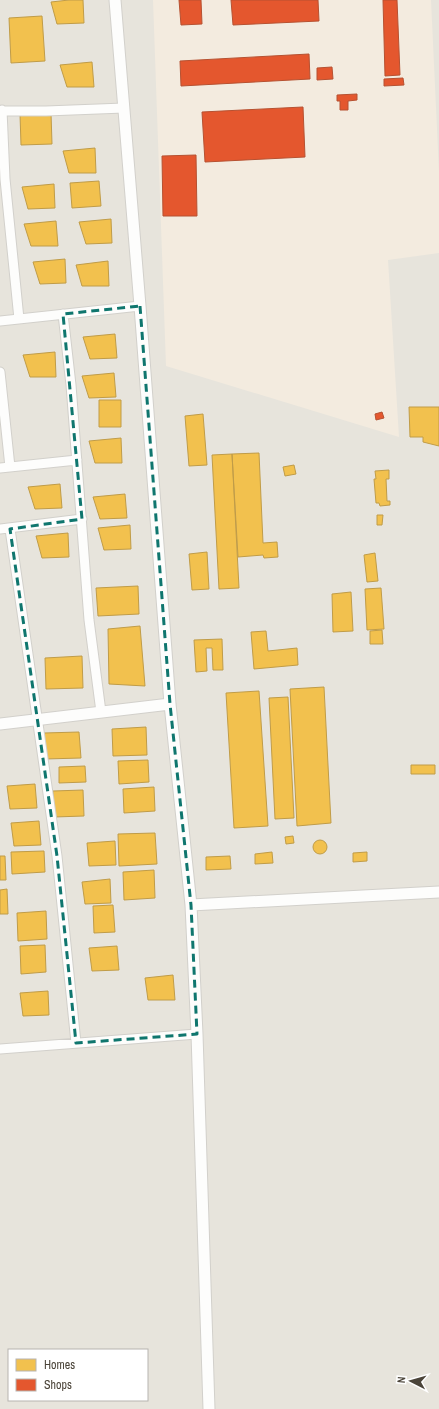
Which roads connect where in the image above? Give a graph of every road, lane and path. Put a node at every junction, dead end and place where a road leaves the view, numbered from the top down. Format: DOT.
graph roads {
  1 [pos="115,0"];
  2 [pos="124,108"];
  3 [pos="1,110"];
  4 [pos="140,306"];
  5 [pos="63,314"];
  6 [pos="19,319"];
  7 [pos="0,321"];
  8 [pos="0,372"];
  9 [pos="77,460"];
  10 [pos="10,467"];
  11 [pos="0,468"];
  12 [pos="82,519"];
  13 [pos="10,528"];
  14 [pos="0,529"];
  15 [pos="170,704"];
  16 [pos="101,712"];
  17 [pos="37,720"];
  18 [pos="0,724"];
  19 [pos="439,892"];
  20 [pos="191,905"];
  21 [pos="197,1034"];
  22 [pos="76,1043"];
  23 [pos="0,1049"];
  24 [pos="209,1409"];
  1 -- 2 [label="street"];
  2 -- 3 [label="street"];
  2 -- 4 [label="street"];
  3 -- 6 [label="street"];
  4 -- 5 [label="street"];
  4 -- 15 [label="street"];
  5 -- 6 [label="street"];
  5 -- 9 [label="street"];
  6 -- 7 [label="street"];
  8 -- 10 [label="street"];
  9 -- 10 [label="street"];
  9 -- 12 [label="street"];
  10 -- 11 [label="street"];
  12 -- 13 [label="street"];
  12 -- 16 [label="street"];
  13 -- 14 [label="street"];
  13 -- 17 [label="street"];
  15 -- 16 [label="street"];
  15 -- 20 [label="street"];
  16 -- 17 [label="street"];
  17 -- 18 [label="street"];
  17 -- 22 [label="street"];
  19 -- 20 [label="street"];
  20 -- 21 [label="street"];
  21 -- 22 [label="street"];
  21 -- 24 [label="street"];
  22 -- 23 [label="street"];
}
